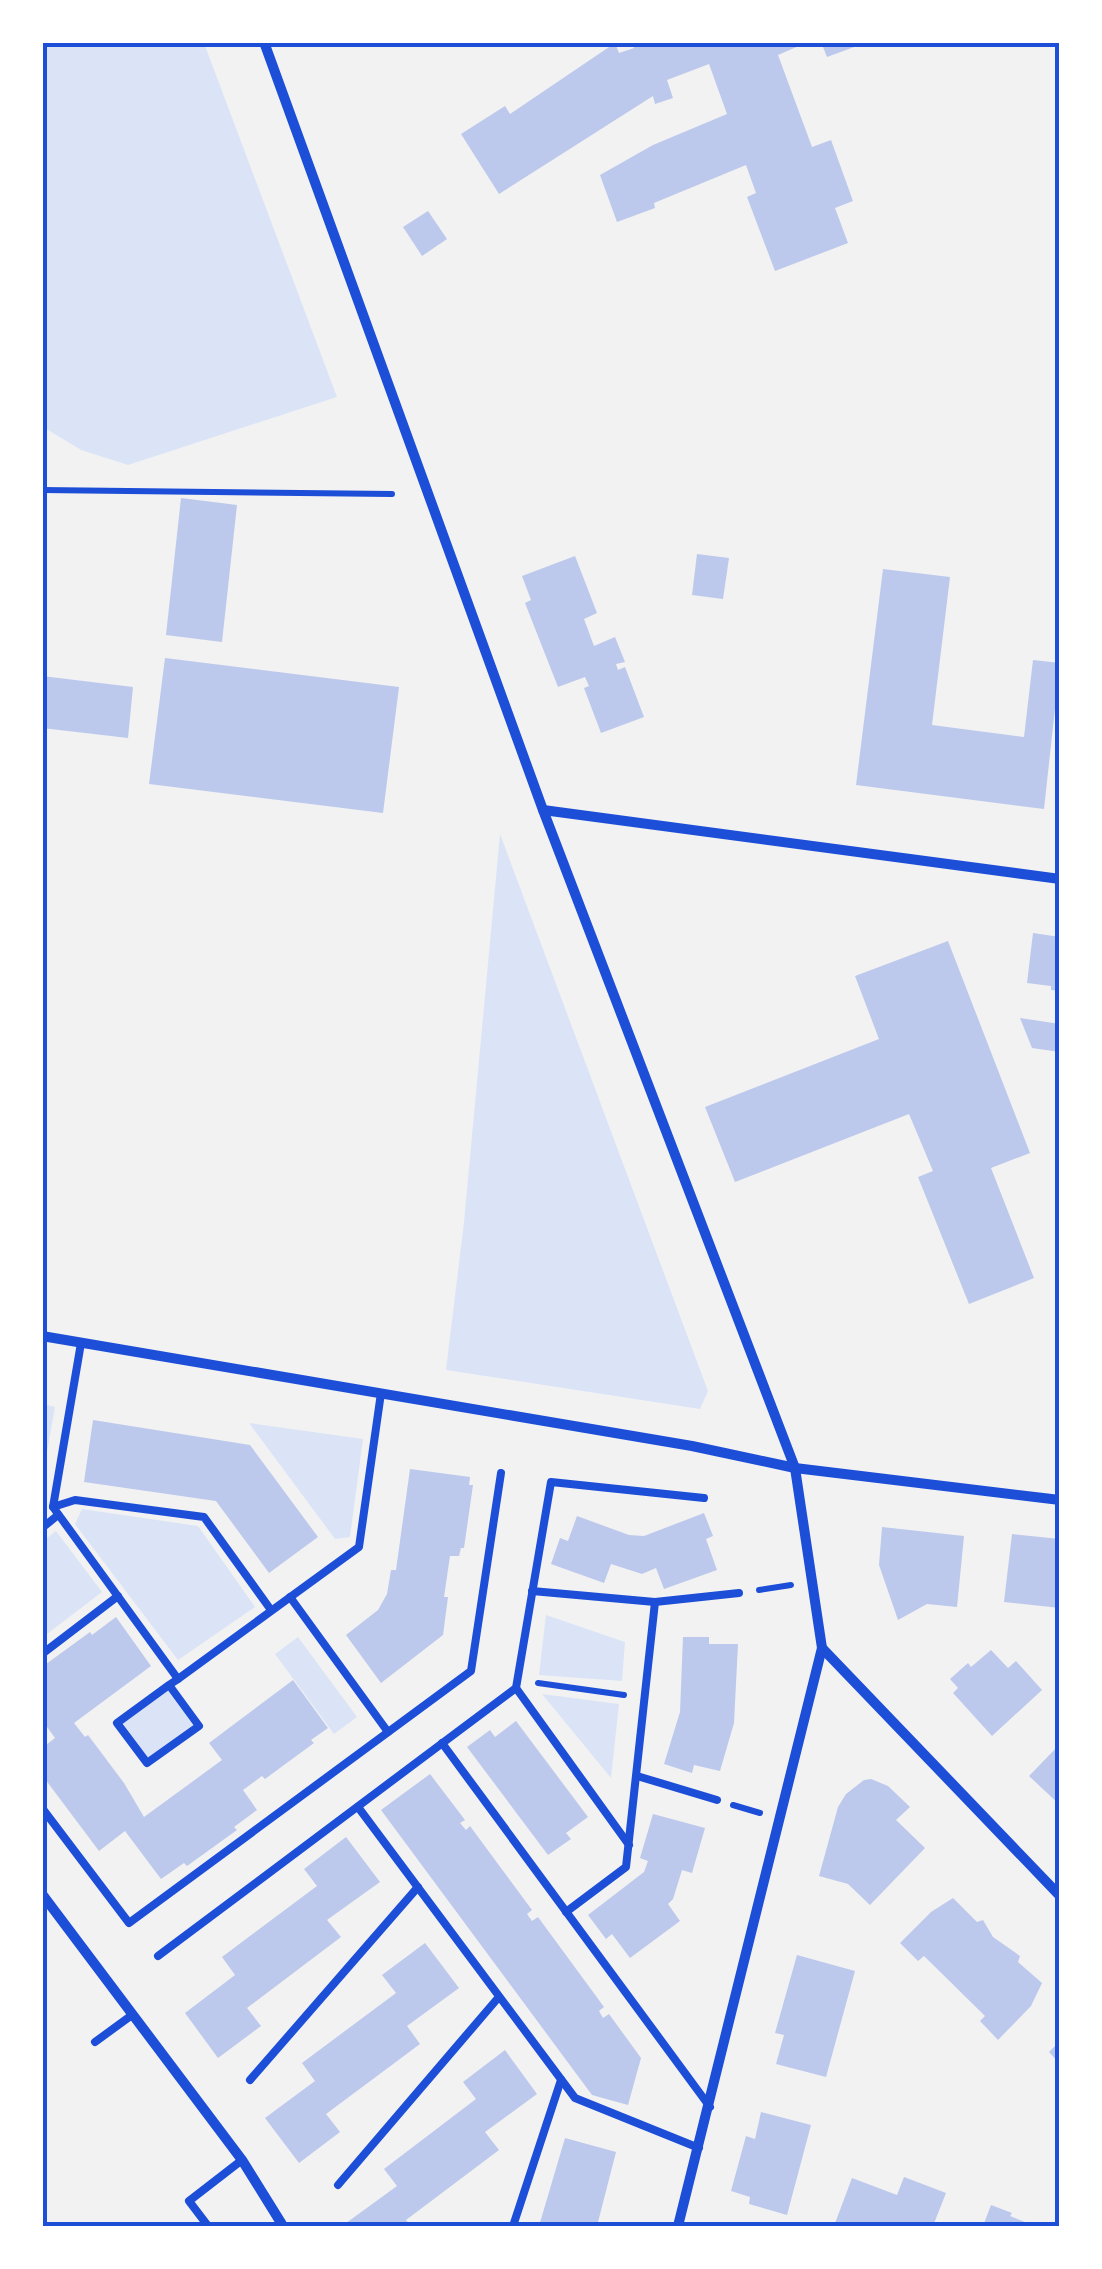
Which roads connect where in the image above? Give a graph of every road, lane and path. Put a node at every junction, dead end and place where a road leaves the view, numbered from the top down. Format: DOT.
graph roads {
  1 [pos="264,42"];
  2 [pos="42,490"];
  3 [pos="392,494"];
  4 [pos="543,810"];
  5 [pos="1060,879"];
  6 [pos="42,1336"];
  7 [pos="81,1342"];
  8 [pos="381,1394"];
  9 [pos="794,1468"];
  10 [pos="501,1473"];
  11 [pos="704,1498"];
  12 [pos="1060,1500"];
  13 [pos="56,1511"];
  14 [pos="42,1528"];
  15 [pos="812,1582"];
  16 [pos="758,1590"];
  17 [pos="532,1592"];
  18 [pos="739,1594"];
  19 [pos="118,1596"];
  20 [pos="290,1597"];
  21 [pos="656,1602"];
  22 [pos="271,1610"];
  23 [pos="822,1648"];
  24 [pos="42,1654"];
  25 [pos="173,1682"];
  26 [pos="517,1684"];
  27 [pos="645,1698"];
  28 [pos="388,1732"];
  29 [pos="442,1743"];
  30 [pos="636,1776"];
  31 [pos="717,1800"];
  32 [pos="358,1807"];
  33 [pos="42,1808"];
  34 [pos="629,1845"];
  35 [pos="418,1887"];
  36 [pos="42,1894"];
  37 [pos="1060,1896"];
  38 [pos="566,1912"];
  39 [pos="158,1956"];
  40 [pos="498,1998"];
  41 [pos="132,2015"];
  42 [pos="96,2042"];
  43 [pos="250,2080"];
  44 [pos="561,2080"];
  45 [pos="710,2107"];
  46 [pos="699,2148"];
  47 [pos="242,2160"];
  48 [pos="338,2185"];
  49 [pos="208,2226"];
  50 [pos="283,2226"];
  51 [pos="513,2226"];
  52 [pos="678,2226"];
  1 -- 4 [label="street"];
  2 -- 3 [label="path"];
  4 -- 5 [label="street"];
  4 -- 9 [label="street"];
  6 -- 7 [label="street"];
  7 -- 8 [label="street"];
  7 -- 13 [label="lane"];
  8 -- 9 [label="street"];
  8 -- 20 [label="lane"];
  9 -- 12 [label="street"];
  9 -- 15 [label="street"];
  10 -- 28 [label="lane"];
  11 -- 17 [label="lane"];
  13 -- 14 [label="lane"];
  13 -- 19 [label="lane"];
  13 -- 22 [label="lane"];
  15 -- 16 [label="path"];
  15 -- 23 [label="street"];
  17 -- 21 [label="lane"];
  17 -- 26 [label="lane"];
  18 -- 21 [label="lane"];
  19 -- 24 [label="lane"];
  19 -- 25 [label="lane"];
  20 -- 22 [label="lane"];
  20 -- 28 [label="lane"];
  21 -- 27 [label="lane"];
  22 -- 25 [label="lane"];
  23 -- 37 [label="street"];
  23 -- 45 [label="street"];
  25 -- 25 [label="lane"];
  26 -- 27 [label="path"];
  26 -- 29 [label="lane"];
  26 -- 34 [label="lane"];
  27 -- 30 [label="lane"];
  28 -- 33 [label="lane"];
  29 -- 32 [label="lane"];
  29 -- 38 [label="lane"];
  30 -- 31 [label="lane"];
  30 -- 34 [label="lane"];
  32 -- 35 [label="lane"];
  32 -- 39 [label="lane"];
  34 -- 38 [label="lane"];
  35 -- 40 [label="lane"];
  35 -- 43 [label="lane"];
  36 -- 41 [label="street"];
  38 -- 45 [label="lane"];
  40 -- 44 [label="lane"];
  40 -- 48 [label="lane"];
  41 -- 42 [label="lane"];
  41 -- 47 [label="street"];
  44 -- 46 [label="lane"];
  44 -- 51 [label="lane"];
  45 -- 46 [label="street"];
  46 -- 52 [label="street"];
  47 -- 49 [label="lane"];
  47 -- 50 [label="street"];
}
